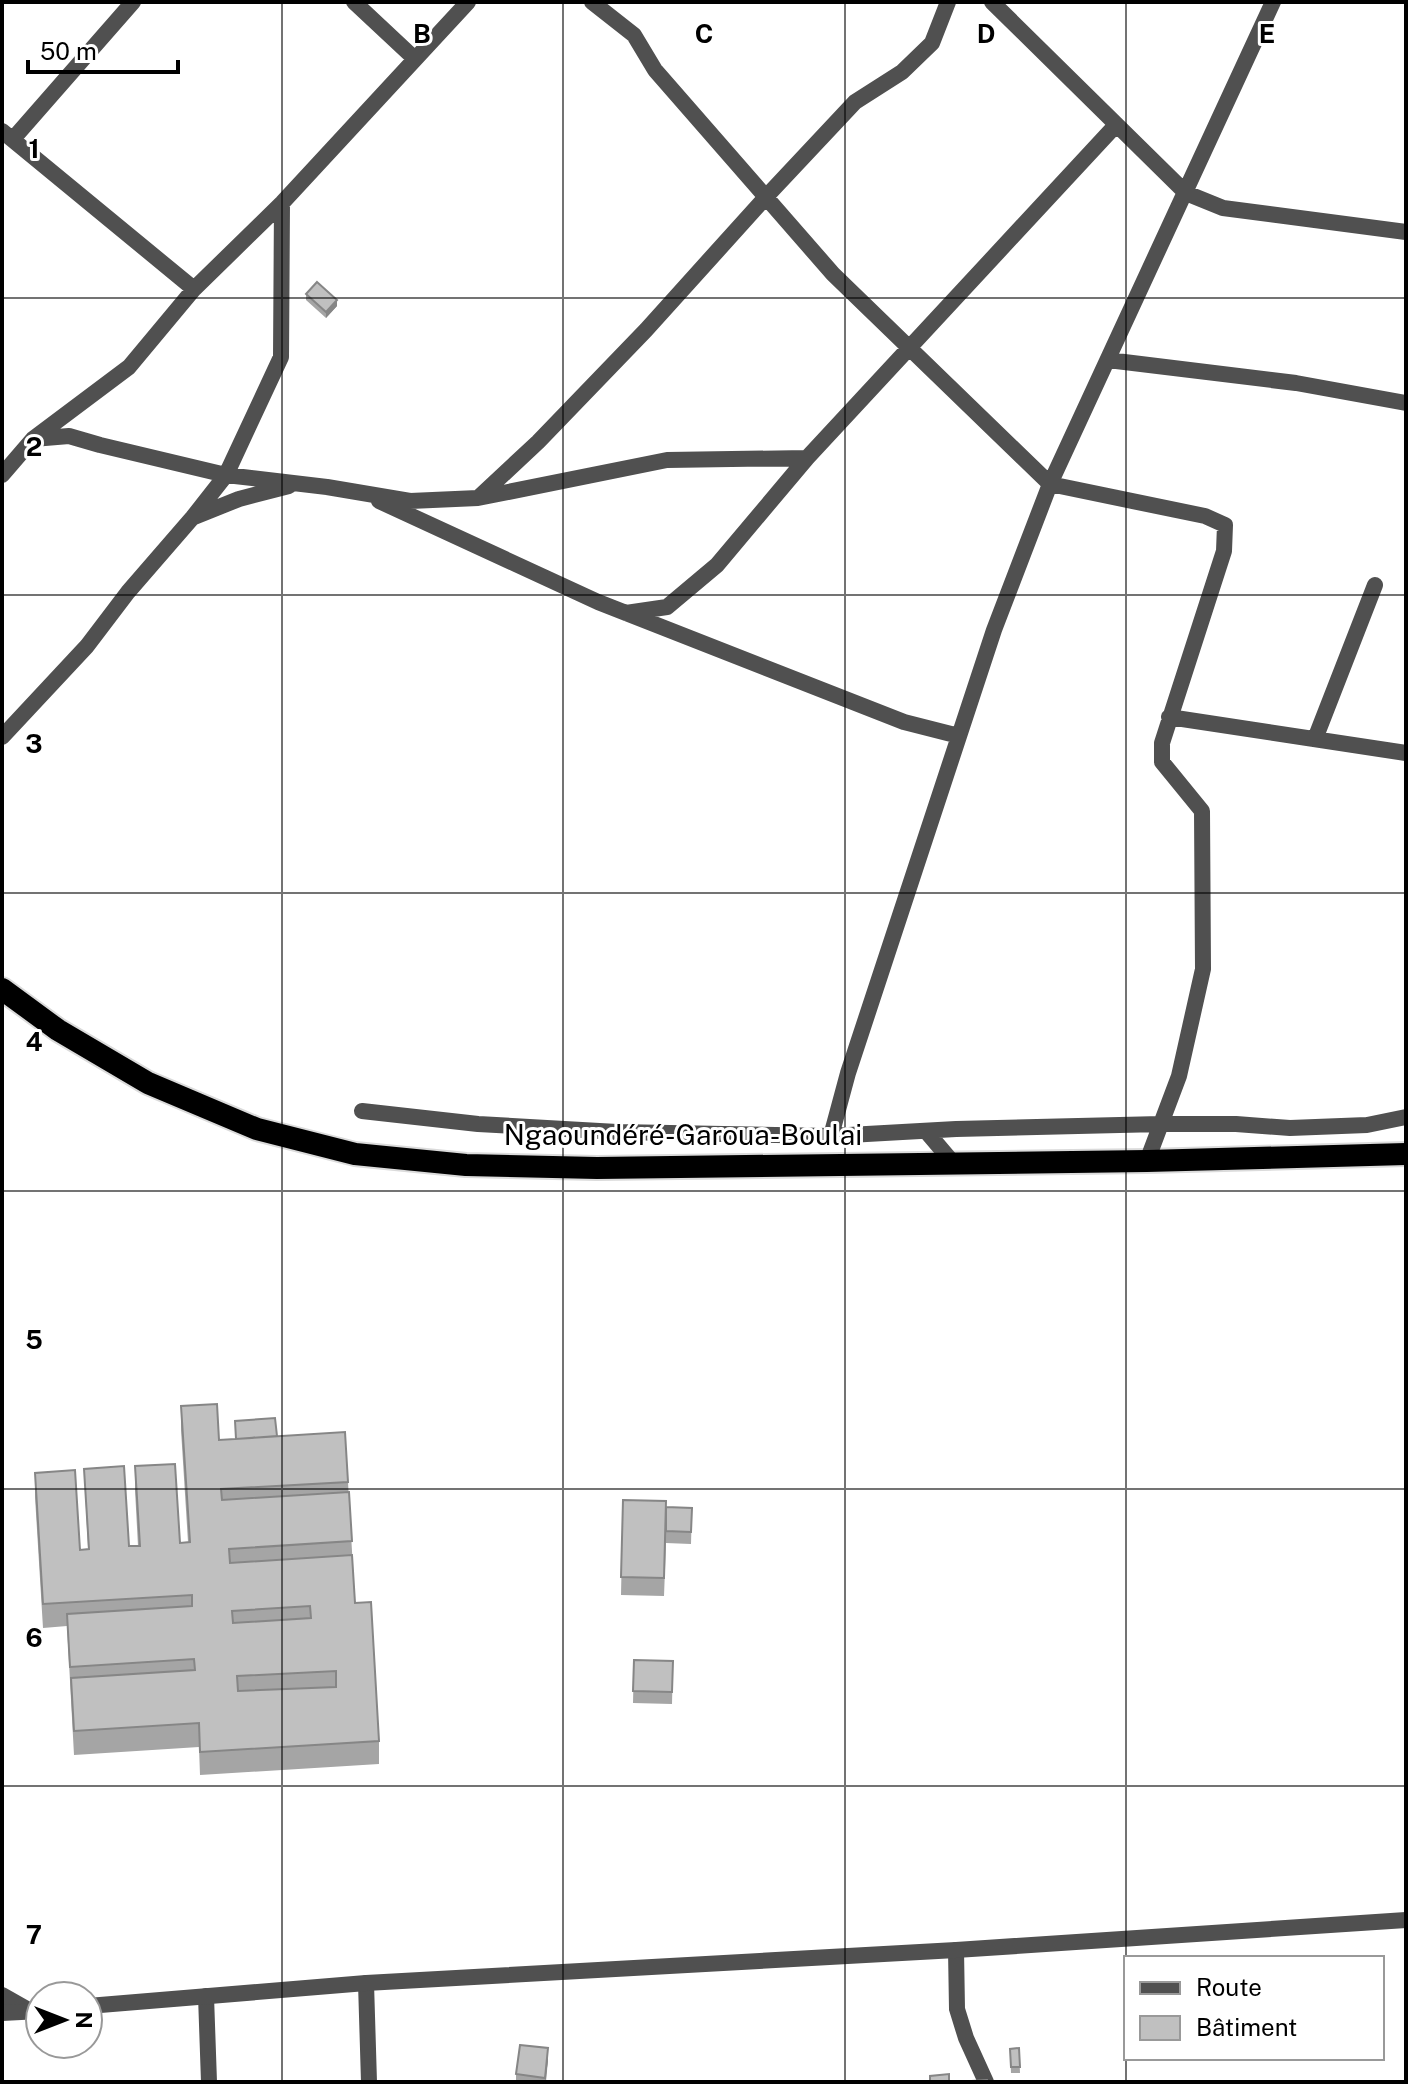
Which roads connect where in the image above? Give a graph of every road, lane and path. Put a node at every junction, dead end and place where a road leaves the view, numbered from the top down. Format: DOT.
graph roads {
  1 [pos="133,2"];
  2 [pos="354,2"];
  3 [pos="468,2"];
  4 [pos="592,2"];
  5 [pos="948,2"];
  6 [pos="992,2"];
  7 [pos="1273,2"];
  8 [pos="415,59"];
  9 [pos="1116,125"];
  10 [pos="8,135"];
  11 [pos="1186,193"];
  12 [pos="765,198"];
  13 [pos="282,203"];
  14 [pos="1406,232"];
  15 [pos="194,289"];
  16 [pos="909,346"];
  17 [pos="1108,360"];
  18 [pos="1406,403"];
  19 [pos="33,439"];
  20 [pos="807,458"];
  21 [pos="2,475"];
  22 [pos="226,475"];
  23 [pos="299,484"];
  24 [pos="1050,484"];
  25 [pos="360,493"];
  26 [pos="478,498"];
  27 [pos="193,517"];
  28 [pos="1375,585"];
  29 [pos="626,613"];
  30 [pos="1169,717"];
  31 [pos="959,736"];
  32 [pos="2,737"];
  33 [pos="1315,739"];
  34 [pos="1406,753"];
  35 [pos="2,989"];
  36 [pos="362,1111"];
  37 [pos="1406,1117"];
  38 [pos="1161,1124"];
  39 [pos="926,1131"];
  40 [pos="831,1136"];
  41 [pos="1406,1154"];
  42 [pos="1147,1161"];
  43 [pos="954,1164"];
  44 [pos="1406,1920"];
  45 [pos="956,1950"];
  46 [pos="366,1983"];
  47 [pos="2,1995"];
  48 [pos="206,1996"];
  49 [pos="24,2005"];
  50 [pos="104,2005"];
  51 [pos="24,2012"];
  52 [pos="2,2013"];
  53 [pos="209,2082"];
  54 [pos="369,2082"];
  55 [pos="986,2082"];
  1 -- 10 [label="street"];
  2 -- 8 [label="street"];
  3 -- 8 [label="street"];
  4 -- 12 [label="street"];
  5 -- 12 [label="street"];
  6 -- 9 [label="street"];
  7 -- 11 [label="street"];
  8 -- 13 [label="street"];
  9 -- 11 [label="street"];
  9 -- 16 [label="street"];
  10 -- 15 [label="street"];
  11 -- 14 [label="street"];
  11 -- 17 [label="street"];
  12 -- 16 [label="street"];
  12 -- 26 [label="street"];
  13 -- 15 [label="street"];
  13 -- 22 [label="street"];
  15 -- 19 [label="street"];
  16 -- 20 [label="street"];
  16 -- 24 [label="street"];
  17 -- 18 [label="street"];
  17 -- 24 [label="street"];
  19 -- 21 [label="street"];
  19 -- 22 [label="street"];
  20 -- 26 [label="street"];
  20 -- 29 [label="street"];
  22 -- 23 [label="street"];
  22 -- 27 [label="street"];
  23 -- 25 [label="street"];
  23 -- 27 [label="street"];
  24 -- 30 [label="street"];
  24 -- 31 [label="street"];
  25 -- 26 [label="street"];
  25 -- 29 [label="street"];
  27 -- 32 [label="street"];
  28 -- 33 [label="street"];
  29 -- 31 [label="street"];
  30 -- 33 [label="street"];
  30 -- 38 [label="street"];
  31 -- 40 [label="street"];
  33 -- 34 [label="street"];
  35 -- 43 [label="highway, Ngaoundéré-Garoua-Boulai"];
  36 -- 40 [label="street"];
  37 -- 38 [label="street"];
  38 -- 39 [label="street"];
  38 -- 42 [label="street"];
  39 -- 40 [label="street"];
  39 -- 43 [label="street"];
  41 -- 42 [label="highway, Ngaoundéré-Garoua-Boulai"];
  42 -- 43 [label="highway, Ngaoundéré-Garoua-Boulai"];
  44 -- 45 [label="street"];
  45 -- 46 [label="street"];
  45 -- 55 [label="street"];
  46 -- 48 [label="street"];
  46 -- 54 [label="street"];
  47 -- 49 [label="street"];
  48 -- 50 [label="street"];
  48 -- 53 [label="street"];
  51 -- 52 [label="street"];
}
